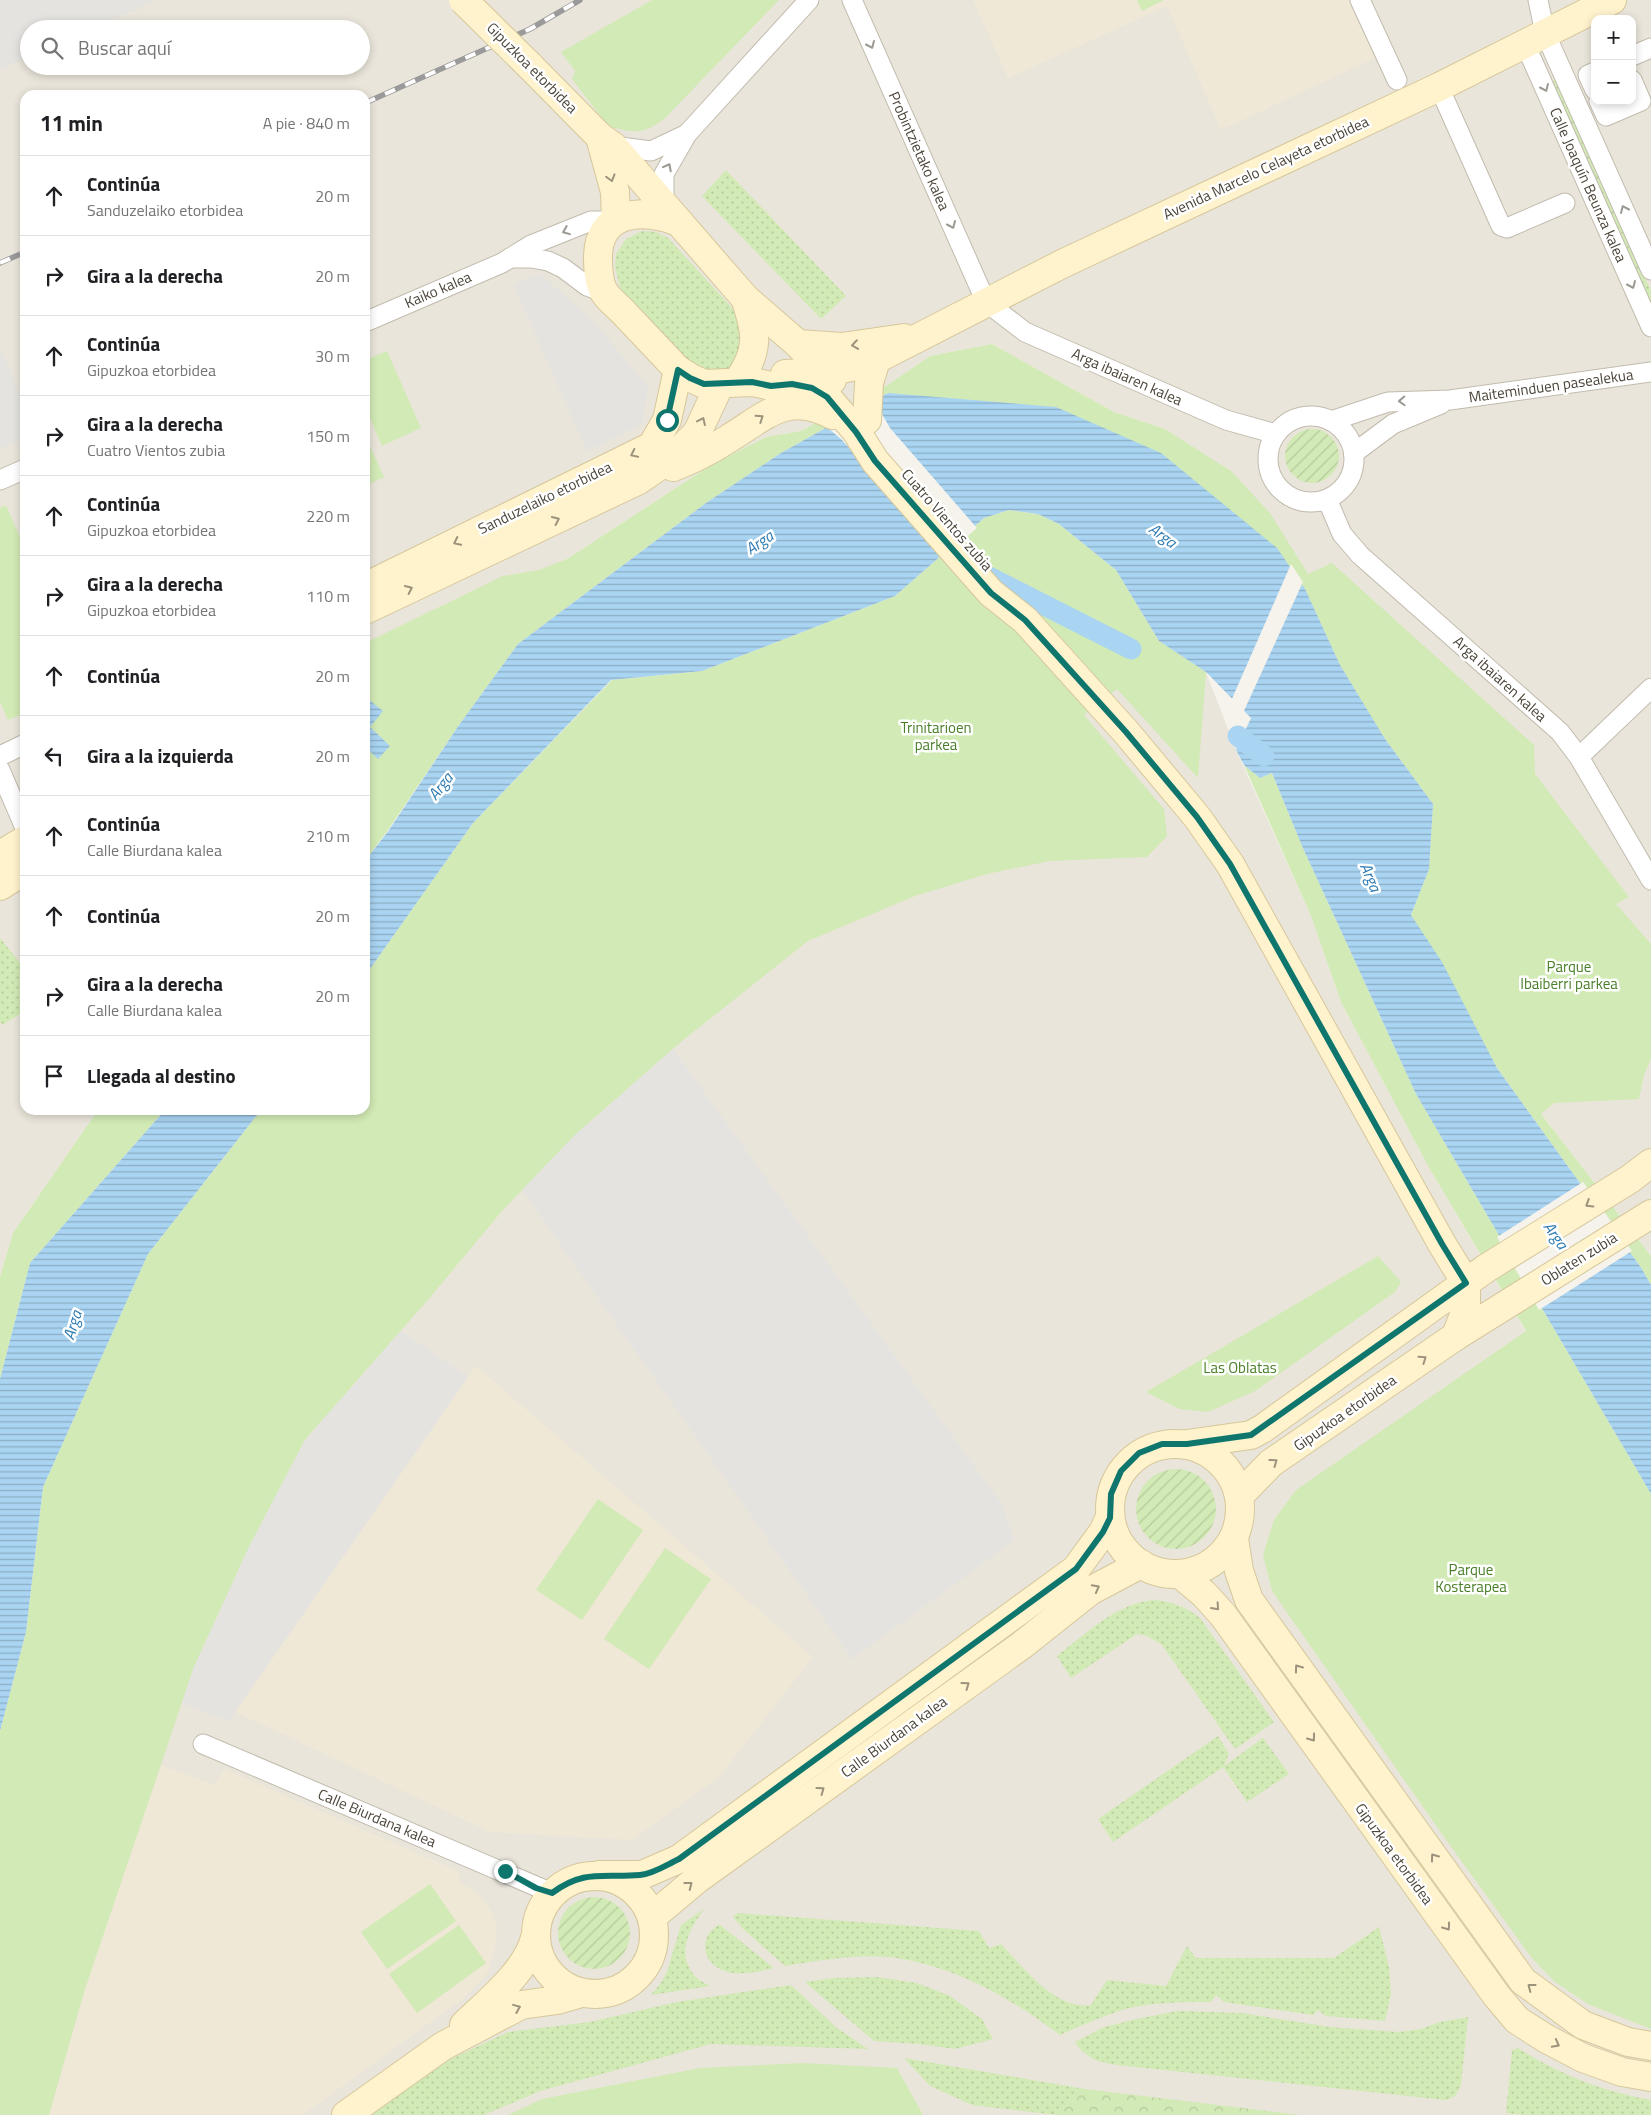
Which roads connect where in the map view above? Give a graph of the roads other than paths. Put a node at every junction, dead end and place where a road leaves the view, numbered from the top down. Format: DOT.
graph roads {
  1 [pos="463,0"];
  2 [pos="810,0"];
  3 [pos="852,0"];
  4 [pos="1360,0"];
  5 [pos="1538,0"];
  6 [pos="1612,0"];
  7 [pos="1535,38"];
  8 [pos="1651,48"];
  9 [pos="1636,54"];
  10 [pos="1397,80"];
  11 [pos="1439,87"];
  12 [pos="1636,89"];
  13 [pos="1636,103"];
  14 [pos="1602,105"];
  15 [pos="1632,105"];
  16 [pos="687,134"];
  17 [pos="607,142"];
  18 [pos="1565,203"];
  19 [pos="672,213"];
  20 [pos="614,220"];
  21 [pos="1645,241"];
  22 [pos="510,258"];
  23 [pos="1651,270"];
  24 [pos="604,292"];
  25 [pos="745,298"];
  26 [pos="986,302"];
  27 [pos="370,320"];
  28 [pos="1651,327"];
  29 [pos="920,336"];
  30 [pos="798,344"];
  31 [pos="876,360"];
  32 [pos="678,370"];
  33 [pos="1651,372"];
  34 [pos="737,383"];
  35 [pos="824,390"];
  36 [pos="1450,400"];
  37 [pos="1331,421"];
  38 [pos="862,426"];
  39 [pos="1276,434"];
  40 [pos="1354,453"];
  41 [pos="20,474"];
  42 [pos="0,480"];
  43 [pos="639,480"];
  44 [pos="1327,499"];
  45 [pos="370,585"];
  46 [pos="370,608"];
  47 [pos="1651,688"];
  48 [pos="20,746"];
  49 [pos="0,756"];
  50 [pos="1579,757"];
  51 [pos="0,770"];
  52 [pos="20,816"];
  53 [pos="20,843"];
  54 [pos="0,855"];
  55 [pos="20,873"];
  56 [pos="1651,880"];
  57 [pos="0,886"];
  58 [pos="1641,1171"];
  59 [pos="1651,1214"];
  60 [pos="1476,1276"];
  61 [pos="1508,1304"];
  62 [pos="1456,1336"];
  63 [pos="1187,1444"];
  64 [pos="1240,1495"];
  65 [pos="1110,1518"];
  66 [pos="1234,1538"];
  67 [pos="1141,1564"];
  68 [pos="1180,1574"];
  69 [pos="202,1744"];
  70 [pos="599,1876"];
  71 [pos="552,1893"];
  72 [pos="652,1917"];
  73 [pos="535,1938"];
  74 [pos="581,1992"];
  75 [pos="443,2046"];
  76 [pos="1651,2046"];
  77 [pos="1651,2077"];
  78 [pos="346,2115"];
  1 -- 17 [label="street, Gipuzkoa etorbidea, bridge"];
  2 -- 16 [label="street"];
  3 -- 26 [label="street, Probintzietako kalea, one-way"];
  4 -- 10 [label="street"];
  5 -- 7 [label="street, Calle Joaquín Beunza kalea"];
  6 -- 7 [label="street, Avenida Marcelo Celayeta etorbidea"];
  7 -- 11 [label="street, Avenida Marcelo Celayeta etorbidea"];
  21 -- 7 [label="street, Calle Joaquín Beunza kalea, one-way"];
  7 -- 28 [label="street, Calle Joaquín Beunza kalea, one-way"];
  8 -- 9 [label="street"];
  11 -- 18 [label="street, Calle Joaquín Beunza kalea"];
  11 -- 26 [label="street, Avenida Marcelo Celayeta etorbidea"];
  12 -- 13 [label="street"];
  14 -- 15 [label="street"];
  16 -- 17 [label="street"];
  19 -- 16 [label="street, one-way"];
  17 -- 19 [label="street, Gipuzkoa etorbidea"];
  17 -- 20 [label="street, Gipuzkoa etorbidea, one-way"];
  19 -- 20 [label="street"];
  19 -- 25 [label="street, Gipuzkoa etorbidea"];
  20 -- 22 [label="street, Kaiko kalea, one-way"];
  20 -- 24 [label="street"];
  21 -- 23 [label="street, Calle Joaquín Beunza kalea"];
  22 -- 24 [label="street, Kaiko kalea"];
  22 -- 27 [label="street, Kaiko kalea"];
  24 -- 32 [label="street"];
  25 -- 30 [label="street"];
  25 -- 34 [label="street, Sanduzelaiko etorbidea"];
  26 -- 29 [label="street, Avenida Marcelo Celayeta etorbidea"];
  26 -- 39 [label="street, Arga ibaiaren kalea"];
  29 -- 30 [label="street, Avenida Marcelo Celayeta etorbidea, one-way"];
  29 -- 31 [label="street, Avenida Marcelo Celayeta etorbidea"];
  30 -- 35 [label="street"];
  31 -- 35 [label="street, Avenida Marcelo Celayeta etorbidea"];
  31 -- 38 [label="street"];
  32 -- 34 [label="street"];
  32 -- 45 [label="street, Sanduzelaiko etorbidea, one-way"];
  33 -- 36 [label="street, Maiteminduen pasealekua"];
  34 -- 35 [label="street"];
  43 -- 34 [label="street, Sanduzelaiko etorbidea, one-way"];
  35 -- 38 [label="street, Cuatro Vientos zubia"];
  35 -- 38 [label="street, Cuatro Vientos zubia"];
  43 -- 35 [label="street, Sanduzelaiko etorbidea, one-way"];
  36 -- 37 [label="street, Maiteminduen pasealekua, one-way"];
  36 -- 40 [label="street, Maiteminduen pasealekua"];
  37 -- 39 [label="street"];
  37 -- 40 [label="street"];
  38 -- 60 [label="street, Cuatro Vientos zubia"];
  39 -- 44 [label="street"];
  40 -- 44 [label="street"];
  41 -- 42 [label="street"];
  46 -- 43 [label="street, Sanduzelaiko etorbidea, one-way"];
  44 -- 50 [label="street, Arga ibaiaren kalea"];
  47 -- 50 [label="street"];
  48 -- 49 [label="street"];
  50 -- 56 [label="street, Arga ibaiaren kalea"];
  51 -- 52 [label="street"];
  53 -- 54 [label="street"];
  55 -- 57 [label="street"];
  58 -- 60 [label="street, one-way"];
  59 -- 61 [label="street, Oblaten zubia"];
  60 -- 62 [label="street"];
  60 -- 63 [label="street"];
  61 -- 62 [label="street, Gipuzkoa etorbidea"];
  64 -- 62 [label="street, Gipuzkoa etorbidea, one-way"];
  63 -- 64 [label="street"];
  63 -- 65 [label="street"];
  64 -- 66 [label="street"];
  65 -- 67 [label="street"];
  65 -- 70 [label="street, Calle Biurdana kalea"];
  66 -- 68 [label="street"];
  76 -- 66 [label="street, Gipuzkoa etorbidea, one-way"];
  67 -- 68 [label="street"];
  72 -- 67 [label="street, Calle Biurdana kalea, one-way"];
  68 -- 77 [label="street, Gipuzkoa etorbidea, one-way"];
  69 -- 71 [label="street, Calle Biurdana kalea"];
  70 -- 71 [label="street"];
  70 -- 72 [label="street"];
  71 -- 73 [label="street"];
  72 -- 74 [label="street"];
  73 -- 74 [label="street"];
  73 -- 75 [label="street"];
  75 -- 74 [label="street, one-way"];
  75 -- 78 [label="street"];
}
